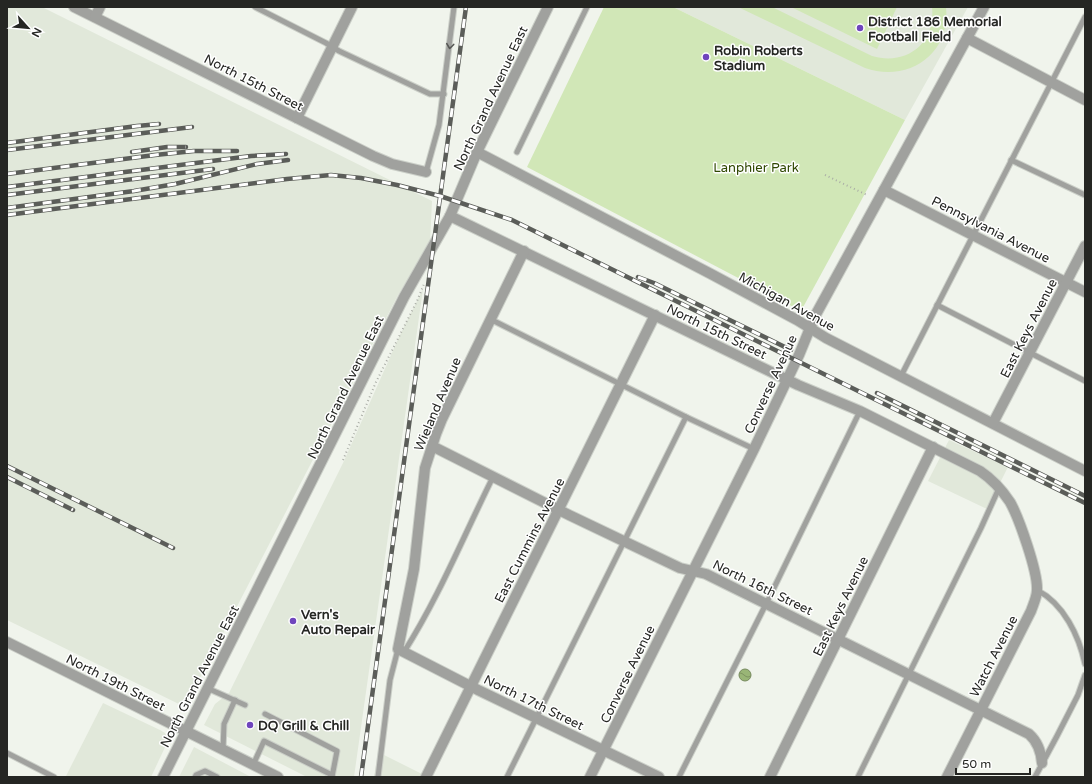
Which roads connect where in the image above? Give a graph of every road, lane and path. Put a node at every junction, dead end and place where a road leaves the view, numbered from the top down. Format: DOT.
graph roads {
  1 [pos="74,7"];
  2 [pos="100,7"];
  3 [pos="255,7"];
  4 [pos="352,7"];
  5 [pos="454,7"];
  6 [pos="548,7"];
  7 [pos="587,7"];
  8 [pos="984,7"];
  9 [pos="95,17"];
  10 [pos="1085,17"];
  11 [pos="967,38"];
  12 [pos="332,47"];
  13 [pos="1051,83"];
  14 [pos="444,94"];
  15 [pos="1085,100"];
  16 [pos="297,118"];
  17 [pos="477,152"];
  18 [pos="517,152"];
  19 [pos="1011,160"];
  20 [pos="426,172"];
  21 [pos="825,175"];
  22 [pos="884,190"];
  23 [pos="1085,195"];
  24 [pos="867,196"];
  25 [pos="450,216"];
  26 [pos="973,235"];
  27 [pos="1085,246"];
  28 [pos="524,251"];
  29 [pos="424,283"];
  30 [pos="1066,283"];
  31 [pos="1085,292"];
  32 [pos="937,305"];
  33 [pos="655,315"];
  34 [pos="490,319"];
  35 [pos="810,328"];
  36 [pos="1030,353"];
  37 [pos="901,376"];
  38 [pos="787,379"];
  39 [pos="1085,381"];
  40 [pos="621,384"];
  41 [pos="860,411"];
  42 [pos="686,417"];
  43 [pos="993,423"];
  44 [pos="432,446"];
  45 [pos="933,447"];
  46 [pos="754,449"];
  47 [pos="343,460"];
  48 [pos="1085,471"];
  49 [pos="493,477"];
  50 [pos="999,488"];
  51 [pos="559,510"];
  52 [pos="625,541"];
  53 [pos="1026,543"];
  54 [pos="693,570"];
  55 [pos="1037,590"];
  56 [pos="766,603"];
  57 [pos="838,639"];
  58 [pos="7,642"];
  59 [pos="401,650"];
  60 [pos="1085,664"];
  61 [pos="909,674"];
  62 [pos="1085,675"];
  63 [pos="471,686"];
  64 [pos="207,688"];
  65 [pos="235,700"];
  66 [pos="245,704"];
  67 [pos="980,711"];
  68 [pos="265,714"];
  69 [pos="536,718"];
  70 [pos="186,731"];
  71 [pos="222,750"];
  72 [pos="604,750"];
  73 [pos="7,753"];
  74 [pos="1042,763"];
  75 [pos="253,765"];
  76 [pos="332,776"];
  77 [pos="54,777"];
  78 [pos="163,777"];
  79 [pos="195,777"];
  80 [pos="217,777"];
  81 [pos="278,777"];
  82 [pos="378,777"];
  83 [pos="426,777"];
  84 [pos="507,777"];
  85 [pos="590,777"];
  86 [pos="659,777"];
  87 [pos="679,777"];
  88 [pos="770,777"];
  89 [pos="858,777"];
  90 [pos="948,777"];
  91 [pos="1035,777"];
  1 -- 9 [label="street, North 15th Street"];
  2 -- 9 [label="street"];
  3 -- 12 [label="lane"];
  4 -- 12 [label="street"];
  5 -- 14 [label="lane, one-way"];
  6 -- 17 [label="street, North Grand Avenue East"];
  7 -- 18 [label="lane"];
  8 -- 11 [label="street, Converse Avenue"];
  9 -- 16 [label="street, North 15th Street"];
  10 -- 13 [label="lane"];
  11 -- 13 [label="street"];
  11 -- 22 [label="street, Converse Avenue"];
  12 -- 14 [label="lane"];
  12 -- 16 [label="street"];
  13 -- 15 [label="street"];
  13 -- 19 [label="lane"];
  14 -- 20 [label="lane"];
  16 -- 20 [label="street, North 15th Street"];
  17 -- 25 [label="street, North Grand Avenue East"];
  17 -- 35 [label="street, Michigan Avenue"];
  19 -- 23 [label="lane"];
  19 -- 26 [label="lane"];
  21 -- 24 [label="path"];
  22 -- 26 [label="street, Pennsylvania Avenue"];
  22 -- 35 [label="street, Converse Avenue"];
  25 -- 28 [label="street, North 15th Street"];
  25 -- 64 [label="street, North Grand Avenue East"];
  26 -- 30 [label="street, Pennsylvania Avenue"];
  26 -- 32 [label="lane"];
  27 -- 30 [label="street, East Keys Avenue"];
  28 -- 33 [label="street, North 15th Street"];
  28 -- 34 [label="street, Wieland Avenue"];
  29 -- 47 [label="path"];
  30 -- 31 [label="street, Pennsylvania Avenue"];
  30 -- 36 [label="street, East Keys Avenue"];
  32 -- 36 [label="lane"];
  32 -- 37 [label="lane"];
  33 -- 38 [label="street, North 15th Street"];
  33 -- 40 [label="street, East Cummins Avenue"];
  34 -- 40 [label="lane"];
  34 -- 44 [label="street, Wieland Avenue"];
  35 -- 37 [label="street, Michigan Avenue"];
  35 -- 38 [label="street, Converse Avenue"];
  36 -- 39 [label="lane"];
  36 -- 43 [label="street, East Keys Avenue"];
  37 -- 43 [label="street, Michigan Avenue"];
  38 -- 41 [label="street, North 15th Street"];
  38 -- 46 [label="street, Converse Avenue"];
  40 -- 42 [label="lane"];
  40 -- 51 [label="street, East Cummins Avenue"];
  41 -- 45 [label="street, North 15th Street"];
  41 -- 56 [label="lane"];
  42 -- 46 [label="lane"];
  42 -- 52 [label="lane"];
  43 -- 48 [label="street, Michigan Avenue"];
  44 -- 49 [label="street, North 16th Street"];
  44 -- 59 [label="street, Wieland Avenue"];
  45 -- 50 [label="street, North 15th Street"];
  45 -- 57 [label="street, East Keys Avenue"];
  46 -- 54 [label="street, Converse Avenue"];
  49 -- 51 [label="street, North 16th Street"];
  49 -- 59 [label="lane"];
  50 -- 53 [label="street, North 15th Street"];
  50 -- 61 [label="lane"];
  51 -- 52 [label="street, North 16th Street"];
  51 -- 63 [label="street, East Cummins Avenue"];
  52 -- 54 [label="street, North 16th Street"];
  52 -- 69 [label="lane"];
  53 -- 55 [label="street, Watch Avenue"];
  54 -- 56 [label="street, North 16th Street"];
  54 -- 72 [label="street, Converse Avenue"];
  55 -- 60 [label="lane"];
  55 -- 67 [label="street, Watch Avenue"];
  56 -- 57 [label="street, North 16th Street"];
  56 -- 87 [label="lane"];
  57 -- 61 [label="street, North 16th Street"];
  57 -- 88 [label="street, East Keys Avenue"];
  58 -- 70 [label="street, North 19th Street"];
  59 -- 63 [label="street, North 17th Street"];
  59 -- 82 [label="lane"];
  61 -- 67 [label="street, North 16th Street"];
  61 -- 89 [label="lane"];
  62 -- 74 [label="lane"];
  63 -- 69 [label="street, North 17th Street"];
  63 -- 83 [label="street, East Cummins Avenue"];
  64 -- 65 [label="lane"];
  64 -- 70 [label="street, North Grand Avenue East"];
  65 -- 66 [label="lane"];
  65 -- 71 [label="lane"];
  67 -- 74 [label="street, North 16th Street"];
  67 -- 90 [label="street, Watch Avenue"];
  68 -- 76 [label="lane"];
  69 -- 72 [label="street, North 17th Street"];
  69 -- 84 [label="lane"];
  70 -- 71 [label="street, North 19th Street"];
  70 -- 78 [label="street, North Grand Avenue East"];
  71 -- 75 [label="street, North 19th Street"];
  72 -- 85 [label="street, Converse Avenue"];
  72 -- 86 [label="street, North 17th Street"];
  73 -- 77 [label="lane"];
  74 -- 91 [label="lane"];
  75 -- 76 [label="lane"];
  75 -- 81 [label="street, North 19th Street"];
  79 -- 80 [label="lane"];
}
